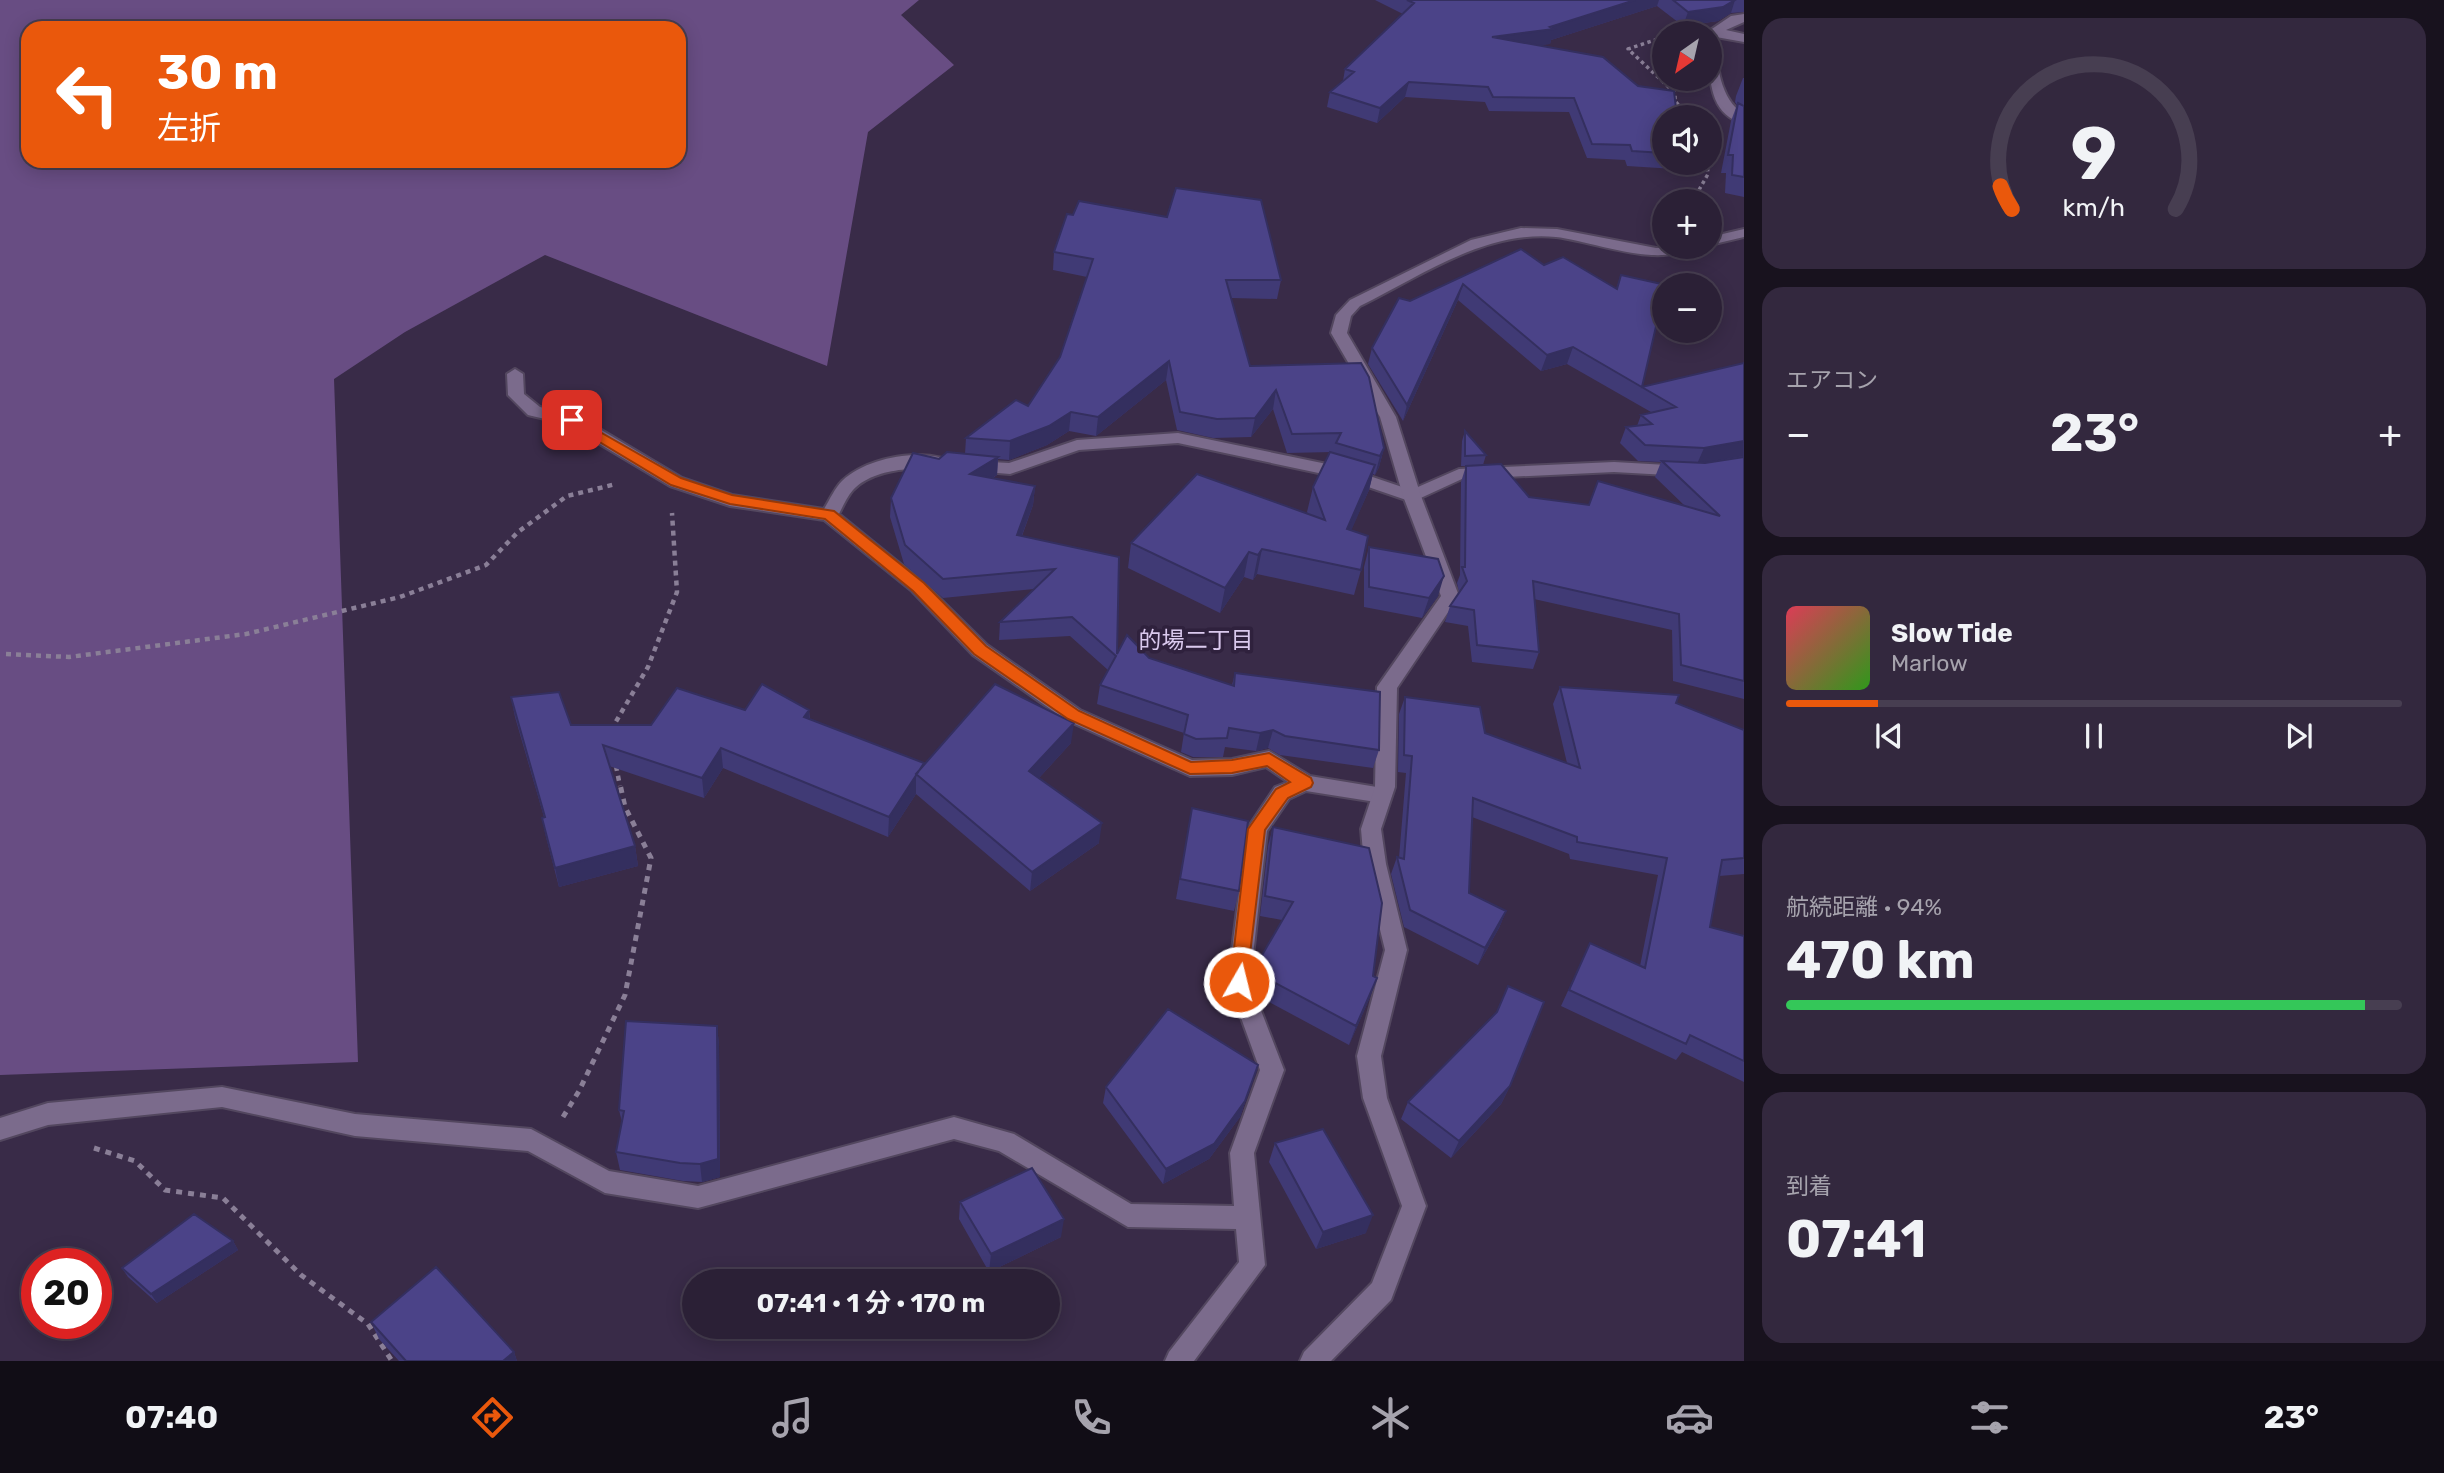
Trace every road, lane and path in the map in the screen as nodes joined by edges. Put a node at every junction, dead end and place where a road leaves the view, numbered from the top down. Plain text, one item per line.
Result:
1 (1744, 18) edge
2 (1722, 28) edge
3 (1722, 33) edge
4 (1744, 38) edge
5 (1652, 41) edge
6 (1652, 71) edge
7 (1718, 91) edge
8 (1744, 120) edge
9 (1744, 233) edge
10 (1722, 238) edge
11 (1652, 251) edge
12 (515, 374) dead end
13 (1709, 470) edge
14 (676, 482) junction
15 (1412, 496) junction
16 (829, 514) junction
17 (6, 654) dead end
18 (610, 732) edge
19 (615, 757) edge
20 (1305, 783) junction
21 (1382, 795) junction
22 (48, 1114) junction
23 (0, 1129) edge
24 (545, 1148) junction
25 (1249, 1218) junction
26 (392, 1361) edge
27 (1178, 1361) edge
28 (1313, 1361) edge

1 - 2 street
3 - 4 street
5 - 6 path
7 - 8 street
9 - 10 street
11 - 15 street
12 - 14 street
13 - 15 street
14 - 16 street
14 - 17 path
14 - 18 path
15 - 16 street
15 - 21 street
16 - 20 street
19 - 24 path
20 - 21 street
20 - 25 street
21 - 28 street
22 - 23 street
22 - 24 street
22 - 26 path
24 - 25 street
25 - 27 street

